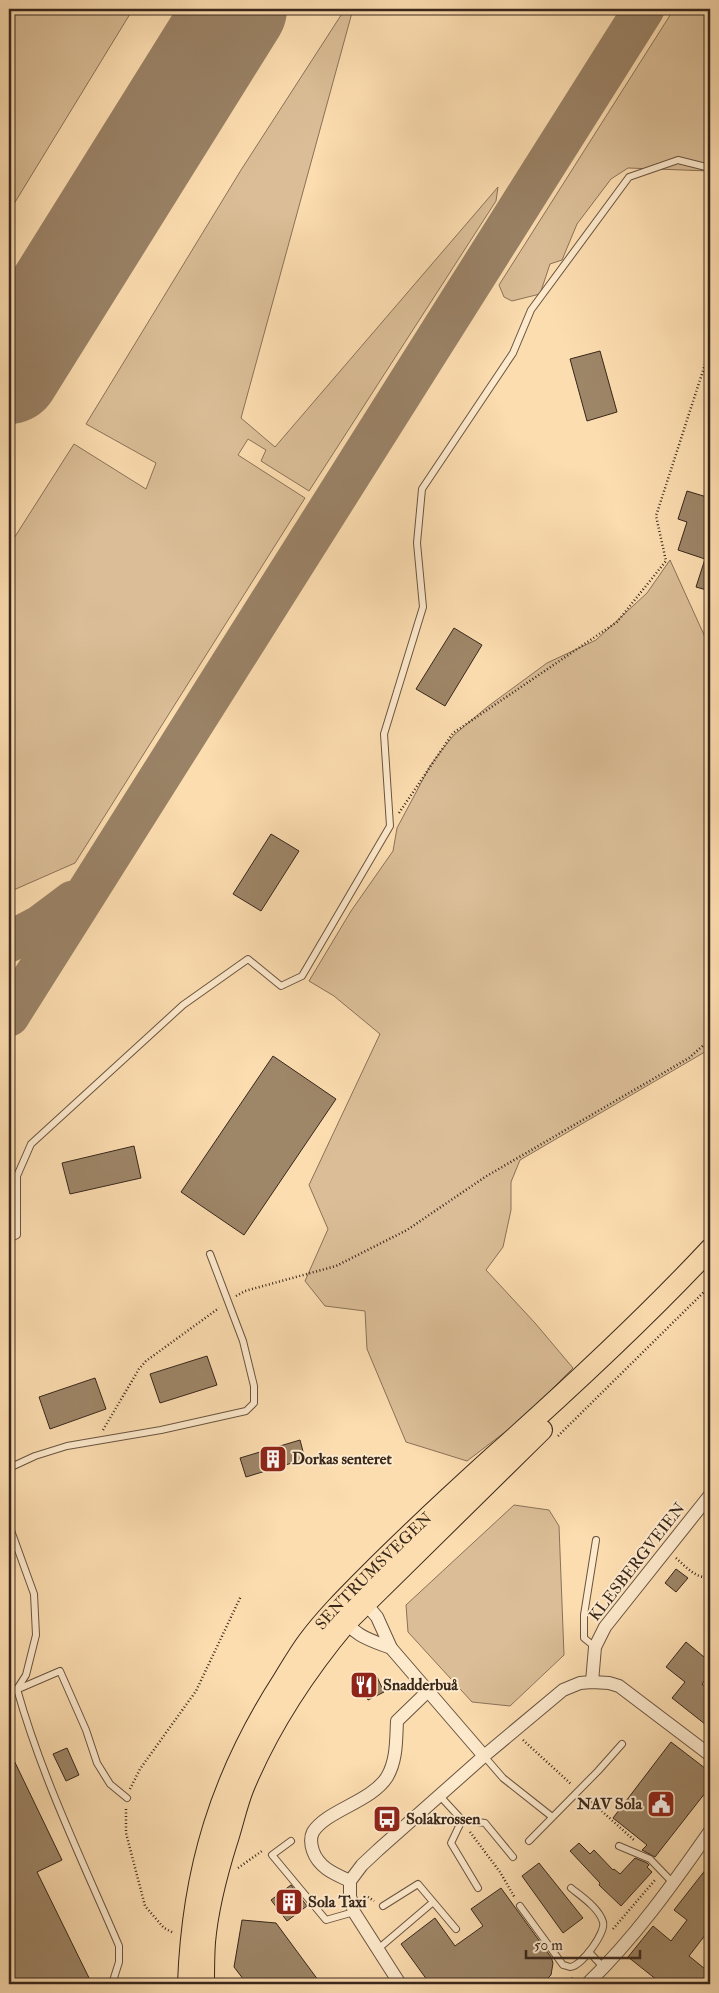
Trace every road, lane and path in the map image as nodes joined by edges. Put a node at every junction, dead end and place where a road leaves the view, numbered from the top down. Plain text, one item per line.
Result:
1 (710, 168) edge
2 (710, 349) edge
3 (390, 826) junction
4 (710, 1036) edge
5 (9, 1239) edge
6 (710, 1249) edge
7 (210, 1254) dead end
8 (710, 1262) edge
9 (227, 1301) junction
10 (97, 1440) junction
11 (9, 1468) edge
12 (710, 1495) edge
13 (9, 1526) edge
14 (596, 1540) dead end
15 (675, 1558) dead end
16 (710, 1577) edge
17 (242, 1596) dead end
18 (343, 1601) junction
19 (366, 1604) junction
20 (347, 1622) junction
21 (391, 1648) junction
22 (594, 1648) junction
23 (592, 1682) junction
24 (17, 1689) junction
25 (428, 1691) junction
26 (9, 1693) edge
27 (622, 1744) dead end
28 (710, 1755) edge
29 (484, 1756) junction
30 (439, 1795) junction
31 (126, 1798) junction
32 (551, 1816) junction
33 (462, 1820) junction
34 (710, 1831) edge
35 (291, 1841) dead end
36 (529, 1841) dead end
37 (619, 1846) dead end
38 (266, 1849) dead end
39 (513, 1857) dead end
40 (236, 1863) dead end
41 (662, 1872) junction
42 (350, 1881) junction
43 (673, 1883) junction
44 (478, 1888) dead end
45 (571, 1888) dead end
46 (432, 1903) junction
47 (383, 1906) dead end
48 (520, 1906) joint
49 (354, 1912) junction
50 (456, 1929) dead end
51 (610, 1933) dead end
52 (190, 1940) junction
53 (378, 1949) junction
54 (589, 1952) junction
55 (604, 1968) junction
56 (574, 1978) dead end
57 (112, 1984) edge
58 (188, 1984) edge
59 (204, 1984) edge
60 (400, 1984) edge
61 (563, 1984) edge
62 (587, 1984) edge

1 - 3 lane
2 - 3 path
3 - 5 lane
4 - 9 path
6 - 18 main road, SENTRUMSVEGEN
7 - 9 lane
8 - 19 main road, SENTRUMSVEGEN
9 - 10 path
9 - 10 lane
10 - 11 lane
12 - 22 street, KLESBERGVEIEN
13 - 24 lane
14 - 22 lane
15 - 16 path
17 - 31 path
18 - 19 street
18 - 20 street
18 - 52 main road, SENTRUMSVEGEN
19 - 20 main road, SENTRUMSVEGEN
19 - 21 street
20 - 21 street
20 - 59 main road, SENTRUMSVEGEN
21 - 25 street
22 - 23 street, KLESBERGVEIEN
23 - 28 street
23 - 29 street
24 - 26 lane
24 - 31 lane
24 - 57 lane
25 - 29 street
25 - 42 street
27 - 32 lane
29 - 30 street
29 - 32 lane
30 - 33 lane
30 - 42 street
31 - 52 path
32 - 36 lane
33 - 39 lane
33 - 44 lane
33 - 48 path
34 - 43 street
35 - 49 lane
37 - 41 lane
38 - 40 path
41 - 43 lane
41 - 51 path
42 - 49 street
43 - 55 street
45 - 54 lane
46 - 47 lane
46 - 50 lane
46 - 53 lane
48 - 54 lane
49 - 53 street
52 - 58 main road, SENTRUMSVEGEN
53 - 60 street
54 - 55 lane
55 - 62 street
56 - 61 path

